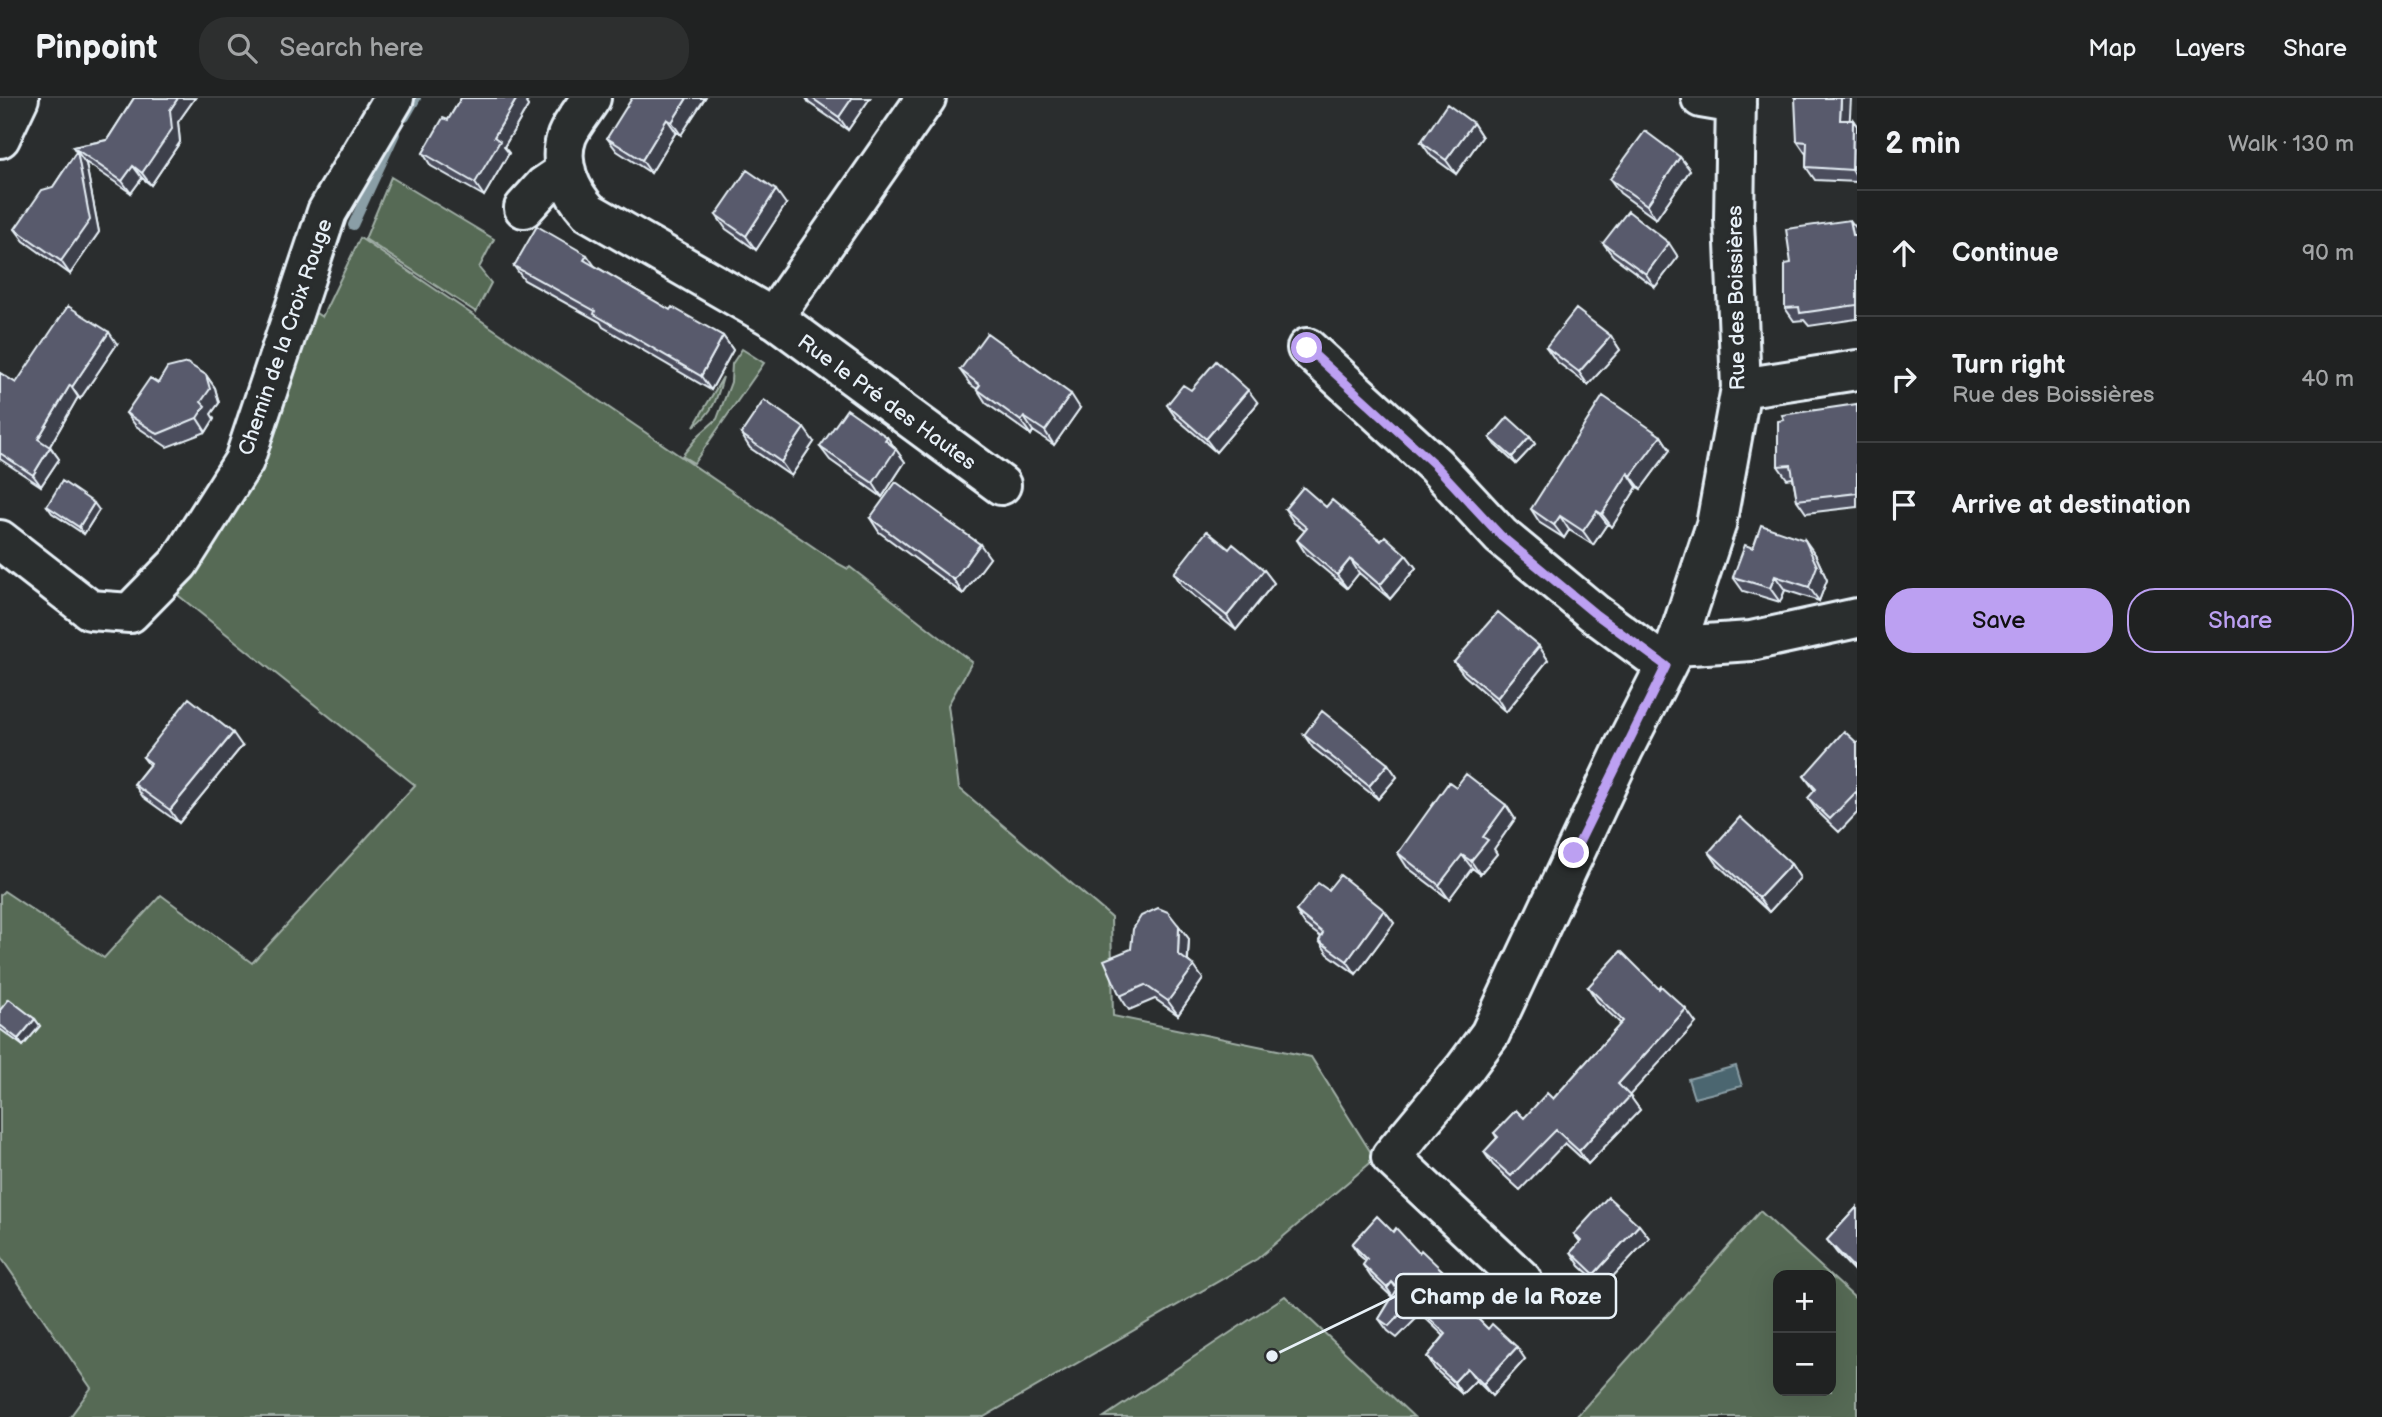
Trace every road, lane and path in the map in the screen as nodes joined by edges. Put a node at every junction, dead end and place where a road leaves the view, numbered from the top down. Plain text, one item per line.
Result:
1 (19, 98) edge
2 (394, 98) edge
3 (591, 98) edge
4 (926, 98) edge
5 (1724, 100) edge
6 (0, 138) edge
7 (566, 171) junction
8 (524, 208) dead end
9 (773, 318) junction
10 (1307, 348) dead end
11 (1857, 370) edge
12 (1741, 388) junction
13 (1001, 485) dead end
14 (0, 541) edge
15 (1857, 618) edge
16 (1671, 656) junction
17 (1522, 1280) dead end

1 - 6 street
2 - 14 street, Chemin de la Croix Rouge
3 - 7 street, Rue le Pré des Hautes
4 - 9 street
5 - 12 street, Rue des Boissières
7 - 8 street
7 - 9 street, Rue le Pré des Hautes
9 - 13 street, Rue le Pré des Hautes
10 - 16 street
11 - 12 street
12 - 16 street, Rue des Boissières
15 - 16 street
16 - 17 street, Rue des Boissières

